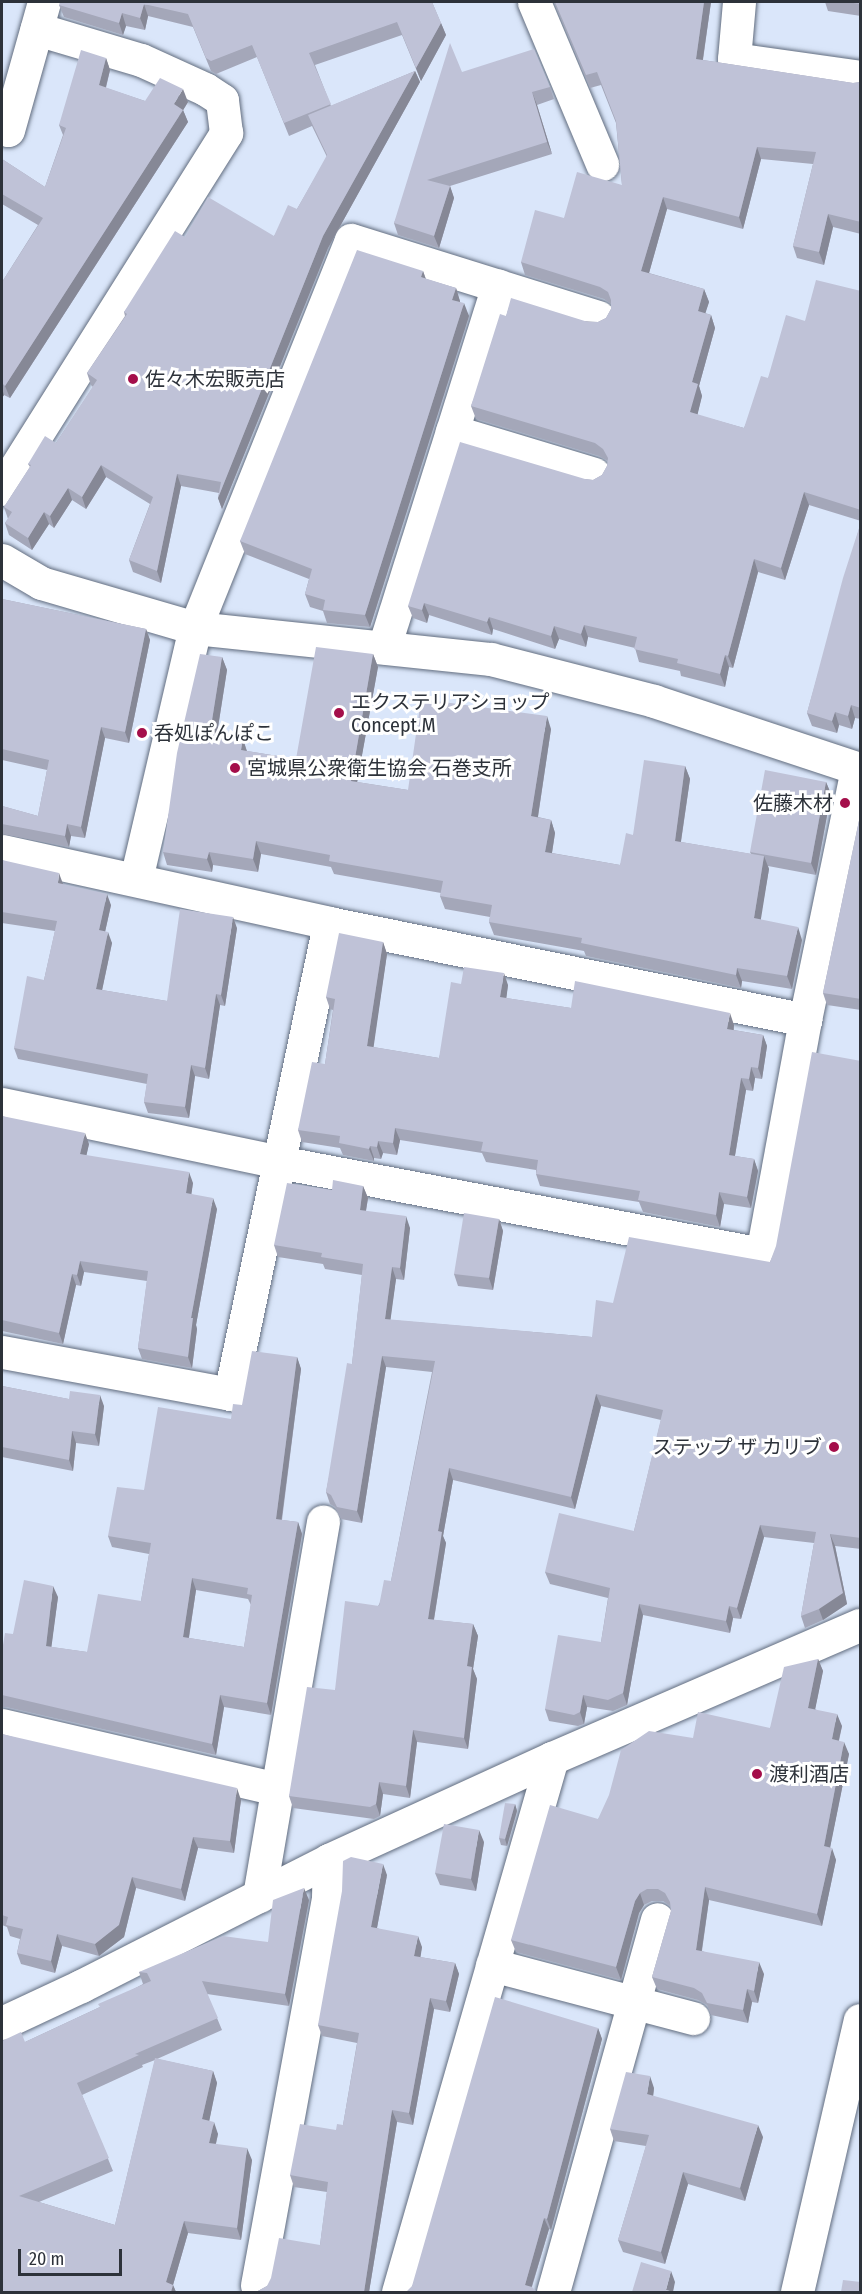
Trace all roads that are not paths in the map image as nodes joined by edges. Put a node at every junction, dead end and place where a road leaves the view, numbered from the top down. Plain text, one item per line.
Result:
1 (534, 2) edge
2 (739, 2) edge
3 (41, 15) edge
4 (861, 77) edge
5 (2, 128) edge
6 (602, 164) dead end
7 (498, 286) junction
8 (598, 317) dead end
9 (452, 431) junction
10 (594, 474) dead end
11 (2, 489) edge
12 (2, 560) edge
13 (195, 628) junction
14 (384, 646) junction
15 (859, 768) edge
16 (2, 851) edge
17 (136, 879) junction
18 (329, 923) junction
19 (805, 1020) junction
20 (2, 1104) edge
21 (279, 1162) junction
22 (2, 1352) edge
23 (323, 1521) dead end
24 (861, 1625) edge
25 (2, 1725) edge
26 (552, 1758) junction
27 (278, 1789) junction
28 (329, 1860) junction
29 (260, 1896) junction
30 (657, 1919) dead end
31 (492, 1965) junction
32 (634, 2002) junction
33 (693, 2018) dead end
34 (861, 2020) edge
35 (2, 2023) edge
36 (257, 2285) dead end
37 (398, 2292) edge
38 (553, 2292) edge
39 (797, 2292) edge

1 - 6 street
2 - 4 street
3 - 5 street
3 - 11 street
7 - 8 street
7 - 9 street
7 - 13 street
9 - 10 street
9 - 14 street
12 - 13 street
13 - 14 street
13 - 17 street
14 - 15 street
15 - 19 street
16 - 17 street
17 - 18 street
18 - 19 street
18 - 21 street
19 - 21 street
20 - 21 street
21 - 22 street
23 - 27 street
24 - 26 street
25 - 27 street
26 - 28 street
26 - 31 street
27 - 29 street
28 - 29 street
28 - 36 street
29 - 35 street
30 - 32 street
31 - 32 street
31 - 37 street
32 - 33 street
32 - 38 street
34 - 39 street

